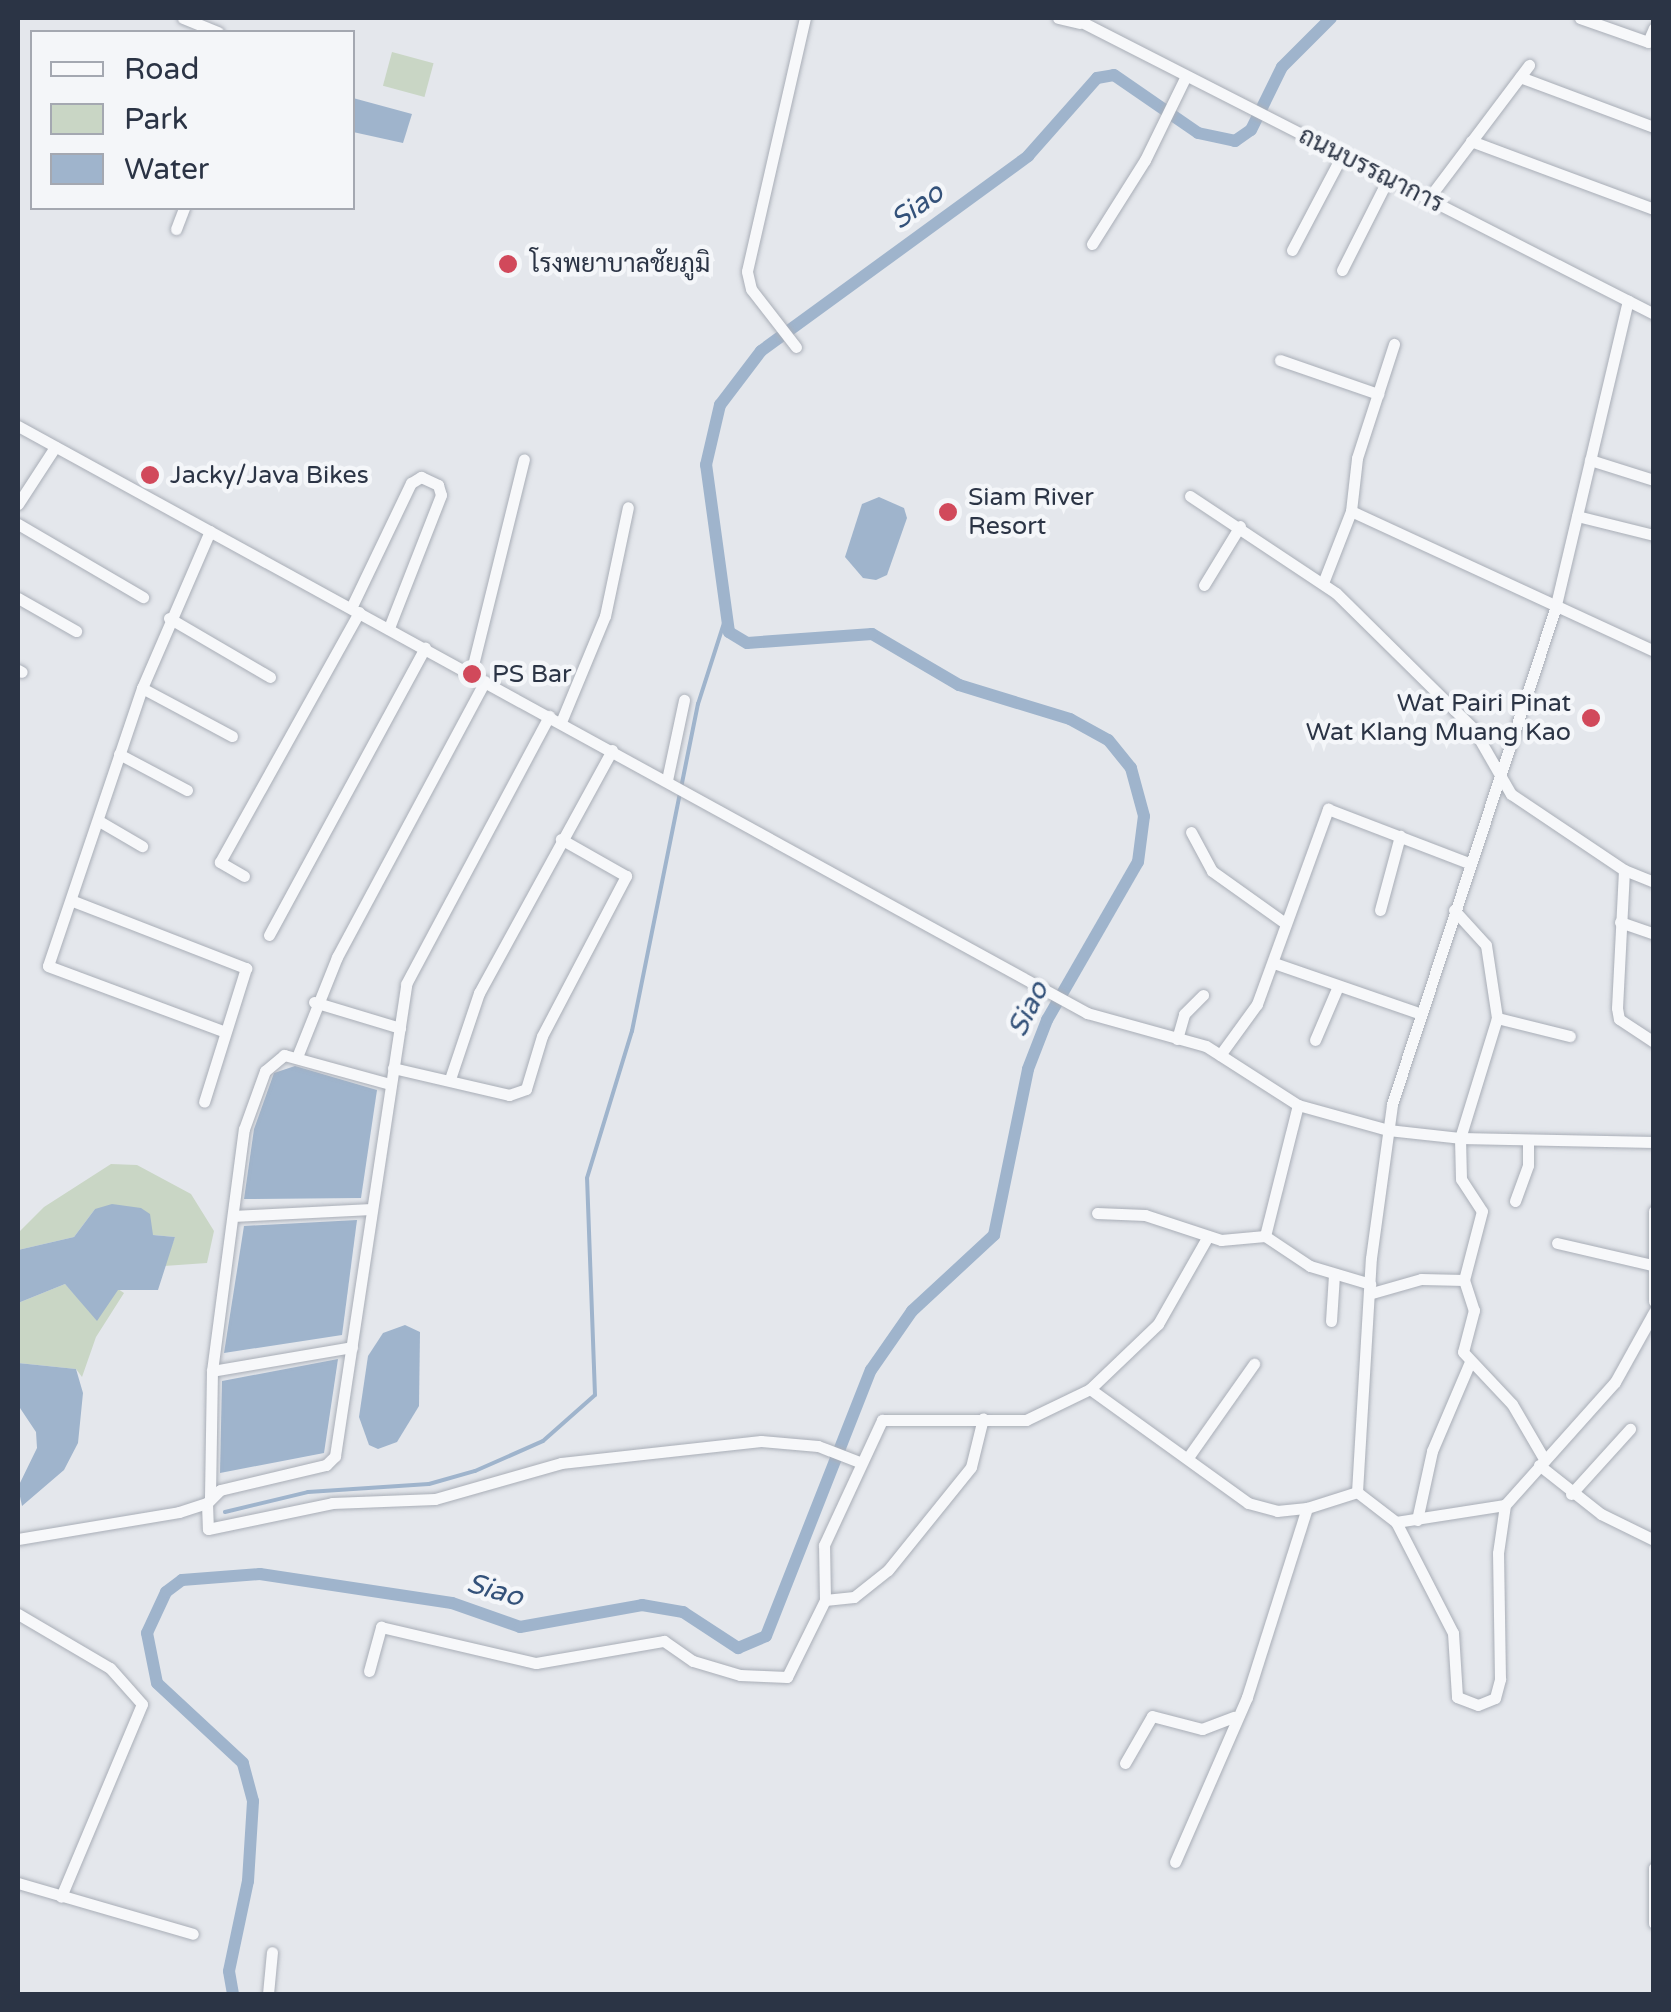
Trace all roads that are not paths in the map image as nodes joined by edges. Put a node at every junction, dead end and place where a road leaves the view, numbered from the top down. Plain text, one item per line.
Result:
1 (183, 18) edge
2 (805, 18) edge
3 (1058, 18) edge
4 (1074, 18) edge
5 (1580, 18) edge
6 (1088, 26) junction
7 (1654, 28) edge
8 (213, 30) edge
9 (1529, 65) dead end
10 (1186, 76) junction
11 (1520, 78) junction
12 (1654, 128) edge
13 (1471, 142) junction
14 (1342, 155) junction
15 (1388, 178) junction
16 (1428, 199) junction
17 (1654, 208) edge
18 (183, 210) edge
19 (176, 229) dead end
20 (1092, 244) dead end
21 (1292, 250) dead end
22 (1342, 270) dead end
23 (1628, 301) junction
24 (1654, 314) edge
25 (1394, 344) dead end
26 (796, 348) dead end
27 (1280, 360) dead end
28 (1378, 394) junction
29 (18, 426) edge
30 (55, 447) junction
31 (524, 460) dead end
32 (1590, 460) junction
33 (1654, 480) edge
34 (22, 486) edge
35 (1190, 496) dead end
36 (18, 504) edge
37 (628, 507) dead end
38 (1352, 511) junction
39 (1576, 516) junction
40 (18, 524) edge
41 (1240, 526) junction
42 (210, 531) junction
43 (1654, 535) edge
44 (1323, 584) junction
45 (1204, 585) dead end
46 (143, 596) dead end
47 (18, 598) edge
48 (1555, 609) junction
49 (355, 610) junction
50 (169, 618) junction
51 (389, 628) junction
52 (76, 631) dead end
53 (425, 648) junction
54 (1654, 651) edge
55 (472, 673) junction
56 (270, 677) dead end
57 (486, 681) junction
58 (142, 688) junction
59 (684, 700) dead end
60 (555, 719) junction
61 (232, 736) dead end
62 (612, 750) junction
63 (119, 754) junction
64 (1499, 778) junction
65 (671, 782) junction
66 (187, 790) dead end
67 (98, 821) junction
68 (1191, 832) dead end
69 (1400, 836) junction
70 (562, 839) junction
71 (142, 846) dead end
72 (1469, 863) junction
73 (1624, 870) junction
74 (244, 876) dead end
75 (1654, 882) edge
76 (73, 901) junction
77 (1380, 910) dead end
78 (1454, 910) junction
79 (1620, 922) junction
80 (1284, 923) junction
81 (1654, 934) edge
82 (269, 935) dead end
83 (1274, 963) junction
84 (1338, 986) junction
85 (1203, 995) dead end
86 (314, 1002) junction
87 (1421, 1014) junction
88 (1497, 1018) junction
89 (400, 1028) junction
90 (225, 1032) junction
91 (1570, 1036) dead end
92 (1177, 1039) junction
93 (1315, 1040) dead end
94 (1654, 1042) edge
95 (1220, 1055) junction
96 (297, 1057) junction
97 (393, 1068) junction
98 (450, 1079) junction
99 (390, 1084) junction
100 (204, 1102) dead end
101 (1298, 1105) junction
102 (1388, 1130) junction
103 (1460, 1138) junction
104 (1528, 1140) junction
105 (1654, 1142) edge
106 (1515, 1202) dead end
107 (372, 1210) junction
108 (1654, 1211) edge
109 (1096, 1213) dead end
110 (233, 1216) junction
111 (1208, 1236) junction
112 (1265, 1236) junction
113 (1557, 1243) dead end
114 (1652, 1265) edge
115 (1334, 1274) junction
116 (1464, 1280) junction
117 (1371, 1289) junction
118 (1654, 1301) edge
119 (1654, 1312) edge
120 (1331, 1321) dead end
121 (1649, 1333) edge
122 (352, 1347) junction
123 (1470, 1362) junction
124 (1254, 1364) dead end
125 (212, 1371) junction
126 (1090, 1389) junction
127 (982, 1418) junction
128 (1630, 1429) dead end
129 (1189, 1456) junction
130 (857, 1461) junction
131 (1541, 1461) junction
132 (1357, 1492) junction
133 (1571, 1494) junction
134 (1505, 1505) junction
135 (207, 1508) junction
136 (1307, 1508) junction
137 (1417, 1520) junction
138 (1396, 1522) junction
139 (18, 1538) edge
140 (1654, 1540) edge
141 (825, 1600) junction
142 (18, 1614) edge
143 (370, 1670) dead end
144 (1234, 1716) junction
145 (1125, 1763) dead end
146 (1175, 1862) dead end
147 (1654, 1868) edge
148 (18, 1883) edge
149 (61, 1898) junction
150 (1654, 1924) edge
151 (193, 1934) dead end
152 (272, 1952) dead end
153 (268, 1994) edge

1 - 8 street
2 - 26 street
3 - 6 street, ถนนบรรณาการ
4 - 6 street, ถนนบรรณาการ
5 - 7 street
6 - 10 street, ถนนบรรณาการ
9 - 11 street
10 - 14 street, ถนนบรรณาการ
10 - 20 street
11 - 12 street
11 - 13 street
13 - 16 street
13 - 17 street
14 - 15 street, ถนนบรรณาการ
14 - 21 street
15 - 16 street, ถนนบรรณาการ
15 - 22 street
16 - 23 street, ถนนบรรณาการ
18 - 19 street
23 - 24 street, ถนนบรรณาการ
23 - 32 street
25 - 28 street
27 - 28 street
28 - 38 street
29 - 30 street
30 - 34 street
30 - 42 street
31 - 55 street
32 - 33 street
32 - 39 street
34 - 36 street
35 - 41 street
37 - 60 street
38 - 44 street
38 - 48 street
39 - 43 street
39 - 48 street
40 - 46 street
41 - 44 street
41 - 45 street
42 - 49 street
42 - 50 street
44 - 64 street
47 - 52 street
48 - 54 street
48 - 64 street
49 - 51 street
49 - 51 street
49 - 74 street
50 - 56 street
50 - 58 street
51 - 53 street
53 - 55 street
53 - 82 street
55 - 57 street
57 - 60 street
57 - 86 street
58 - 61 street
58 - 63 street
59 - 65 street
60 - 62 street
60 - 89 street
62 - 65 street
62 - 70 street
63 - 66 street
63 - 67 street
64 - 72 street
64 - 73 street
65 - 92 street
67 - 71 street
67 - 76 street
68 - 80 street
69 - 72 street
69 - 77 street
69 - 80 street
70 - 98 street
70 - 98 street
72 - 78 street
73 - 75 street
73 - 79 street
76 - 90 street
76 - 90 street
78 - 87 street
78 - 88 street
79 - 81 street
79 - 94 street
80 - 83 street
83 - 84 street
83 - 95 street
84 - 87 street
84 - 93 street
85 - 92 street
86 - 89 street
86 - 96 street
87 - 102 street
88 - 91 street
88 - 103 street
89 - 97 street
90 - 100 street
92 - 95 street
95 - 101 street
96 - 99 street
96 - 110 street
97 - 98 street
97 - 99 street
99 - 107 street
101 - 102 street
101 - 112 street
102 - 103 street
102 - 117 street
103 - 104 street
103 - 116 street
104 - 105 street
104 - 106 street
107 - 110 street
107 - 122 street
108 - 114 street
109 - 111 street
110 - 125 street
111 - 112 street
111 - 126 street
112 - 115 street
113 - 114 street
114 - 118 street
115 - 117 street
115 - 120 street
116 - 117 street
116 - 123 street
117 - 132 street
119 - 121 street
121 - 131 street
122 - 125 street
122 - 135 street
123 - 131 street
123 - 137 street
124 - 129 street
125 - 135 street
126 - 127 street
126 - 129 street
127 - 130 street
127 - 141 street
128 - 133 street
129 - 136 street
130 - 135 street
130 - 141 street
131 - 133 street
131 - 134 street
132 - 136 street
132 - 138 street
133 - 140 street
134 - 137 street
134 - 138 street
135 - 139 street
136 - 144 street
137 - 138 street
141 - 143 street
142 - 149 street
144 - 145 street
144 - 146 street
147 - 150 street
148 - 149 street
149 - 151 street
152 - 153 street

